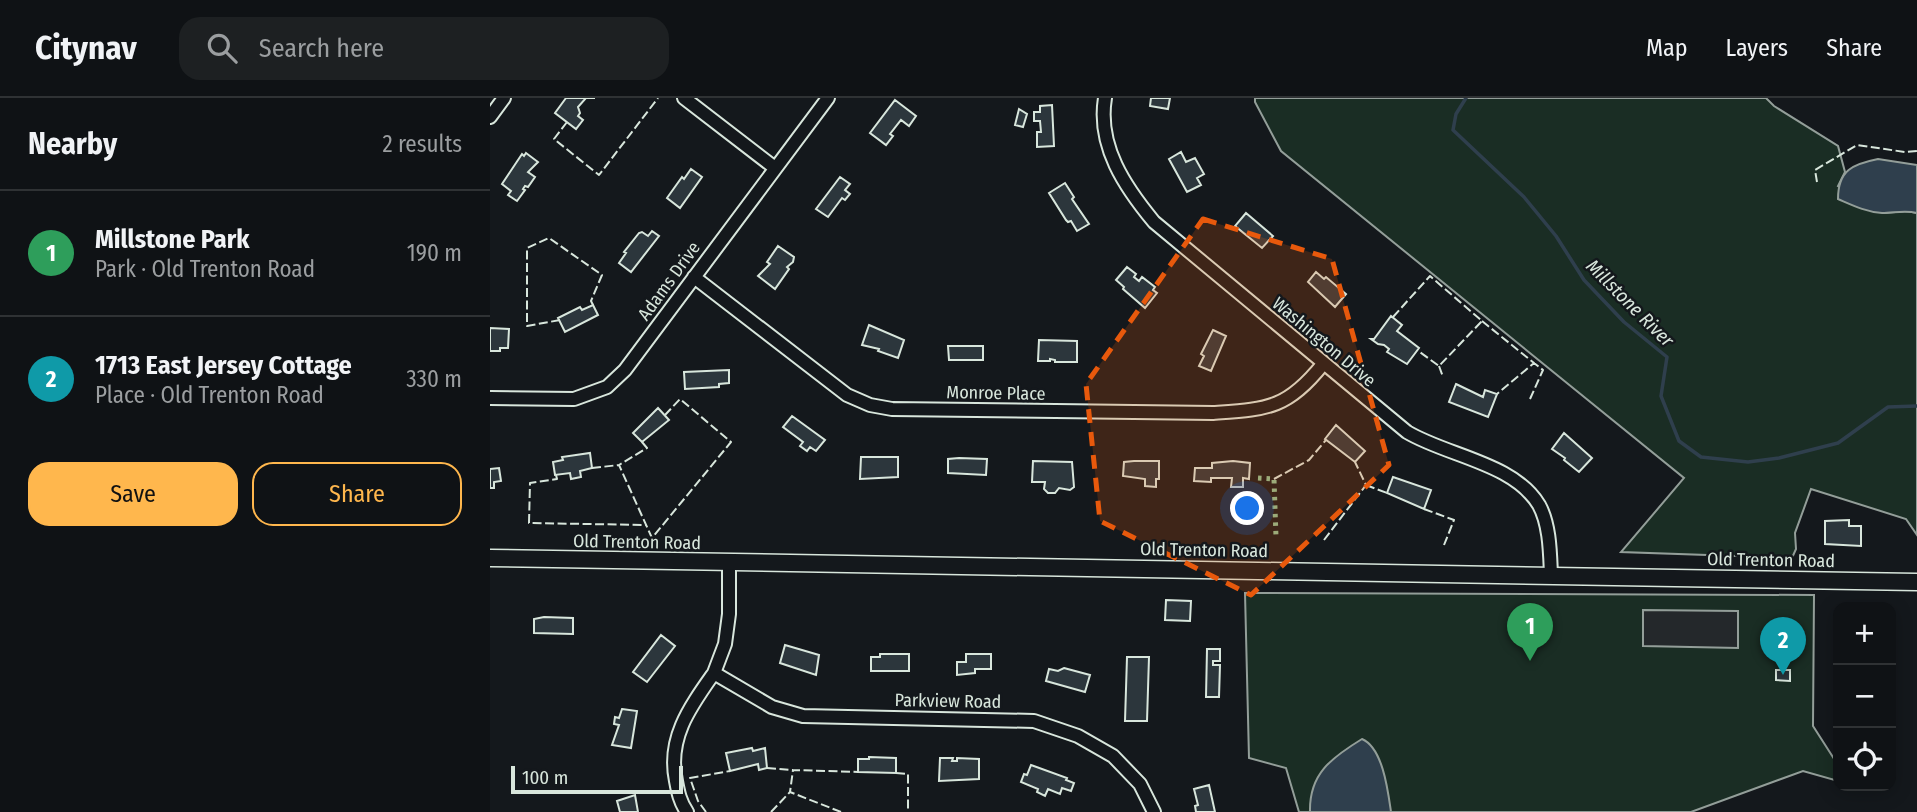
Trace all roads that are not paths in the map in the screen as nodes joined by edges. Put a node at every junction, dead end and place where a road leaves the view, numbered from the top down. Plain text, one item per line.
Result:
1 (504, 98) edge
2 (684, 98) edge
3 (828, 98) edge
4 (1105, 98) edge
5 (490, 117) edge
6 (775, 168) junction
7 (694, 276) junction
8 (1323, 364) junction
9 (490, 398) edge
10 (490, 558) edge
11 (729, 563) junction
12 (1551, 575) junction
13 (1917, 582) edge
14 (714, 673) junction
15 (687, 812) edge
16 (1154, 812) edge

1 - 5 street
2 - 6 street
3 - 6 street, Adams Drive
4 - 8 street, Washington Drive
6 - 7 street, Adams Drive
7 - 8 street, Monroe Place
7 - 9 street, Adams Drive
8 - 12 street, Washington Drive
10 - 11 main road, Old Trenton Road
11 - 12 main road, Old Trenton Road
11 - 14 street
12 - 13 main road, Old Trenton Road
14 - 15 street
14 - 16 street, Parkview Road

